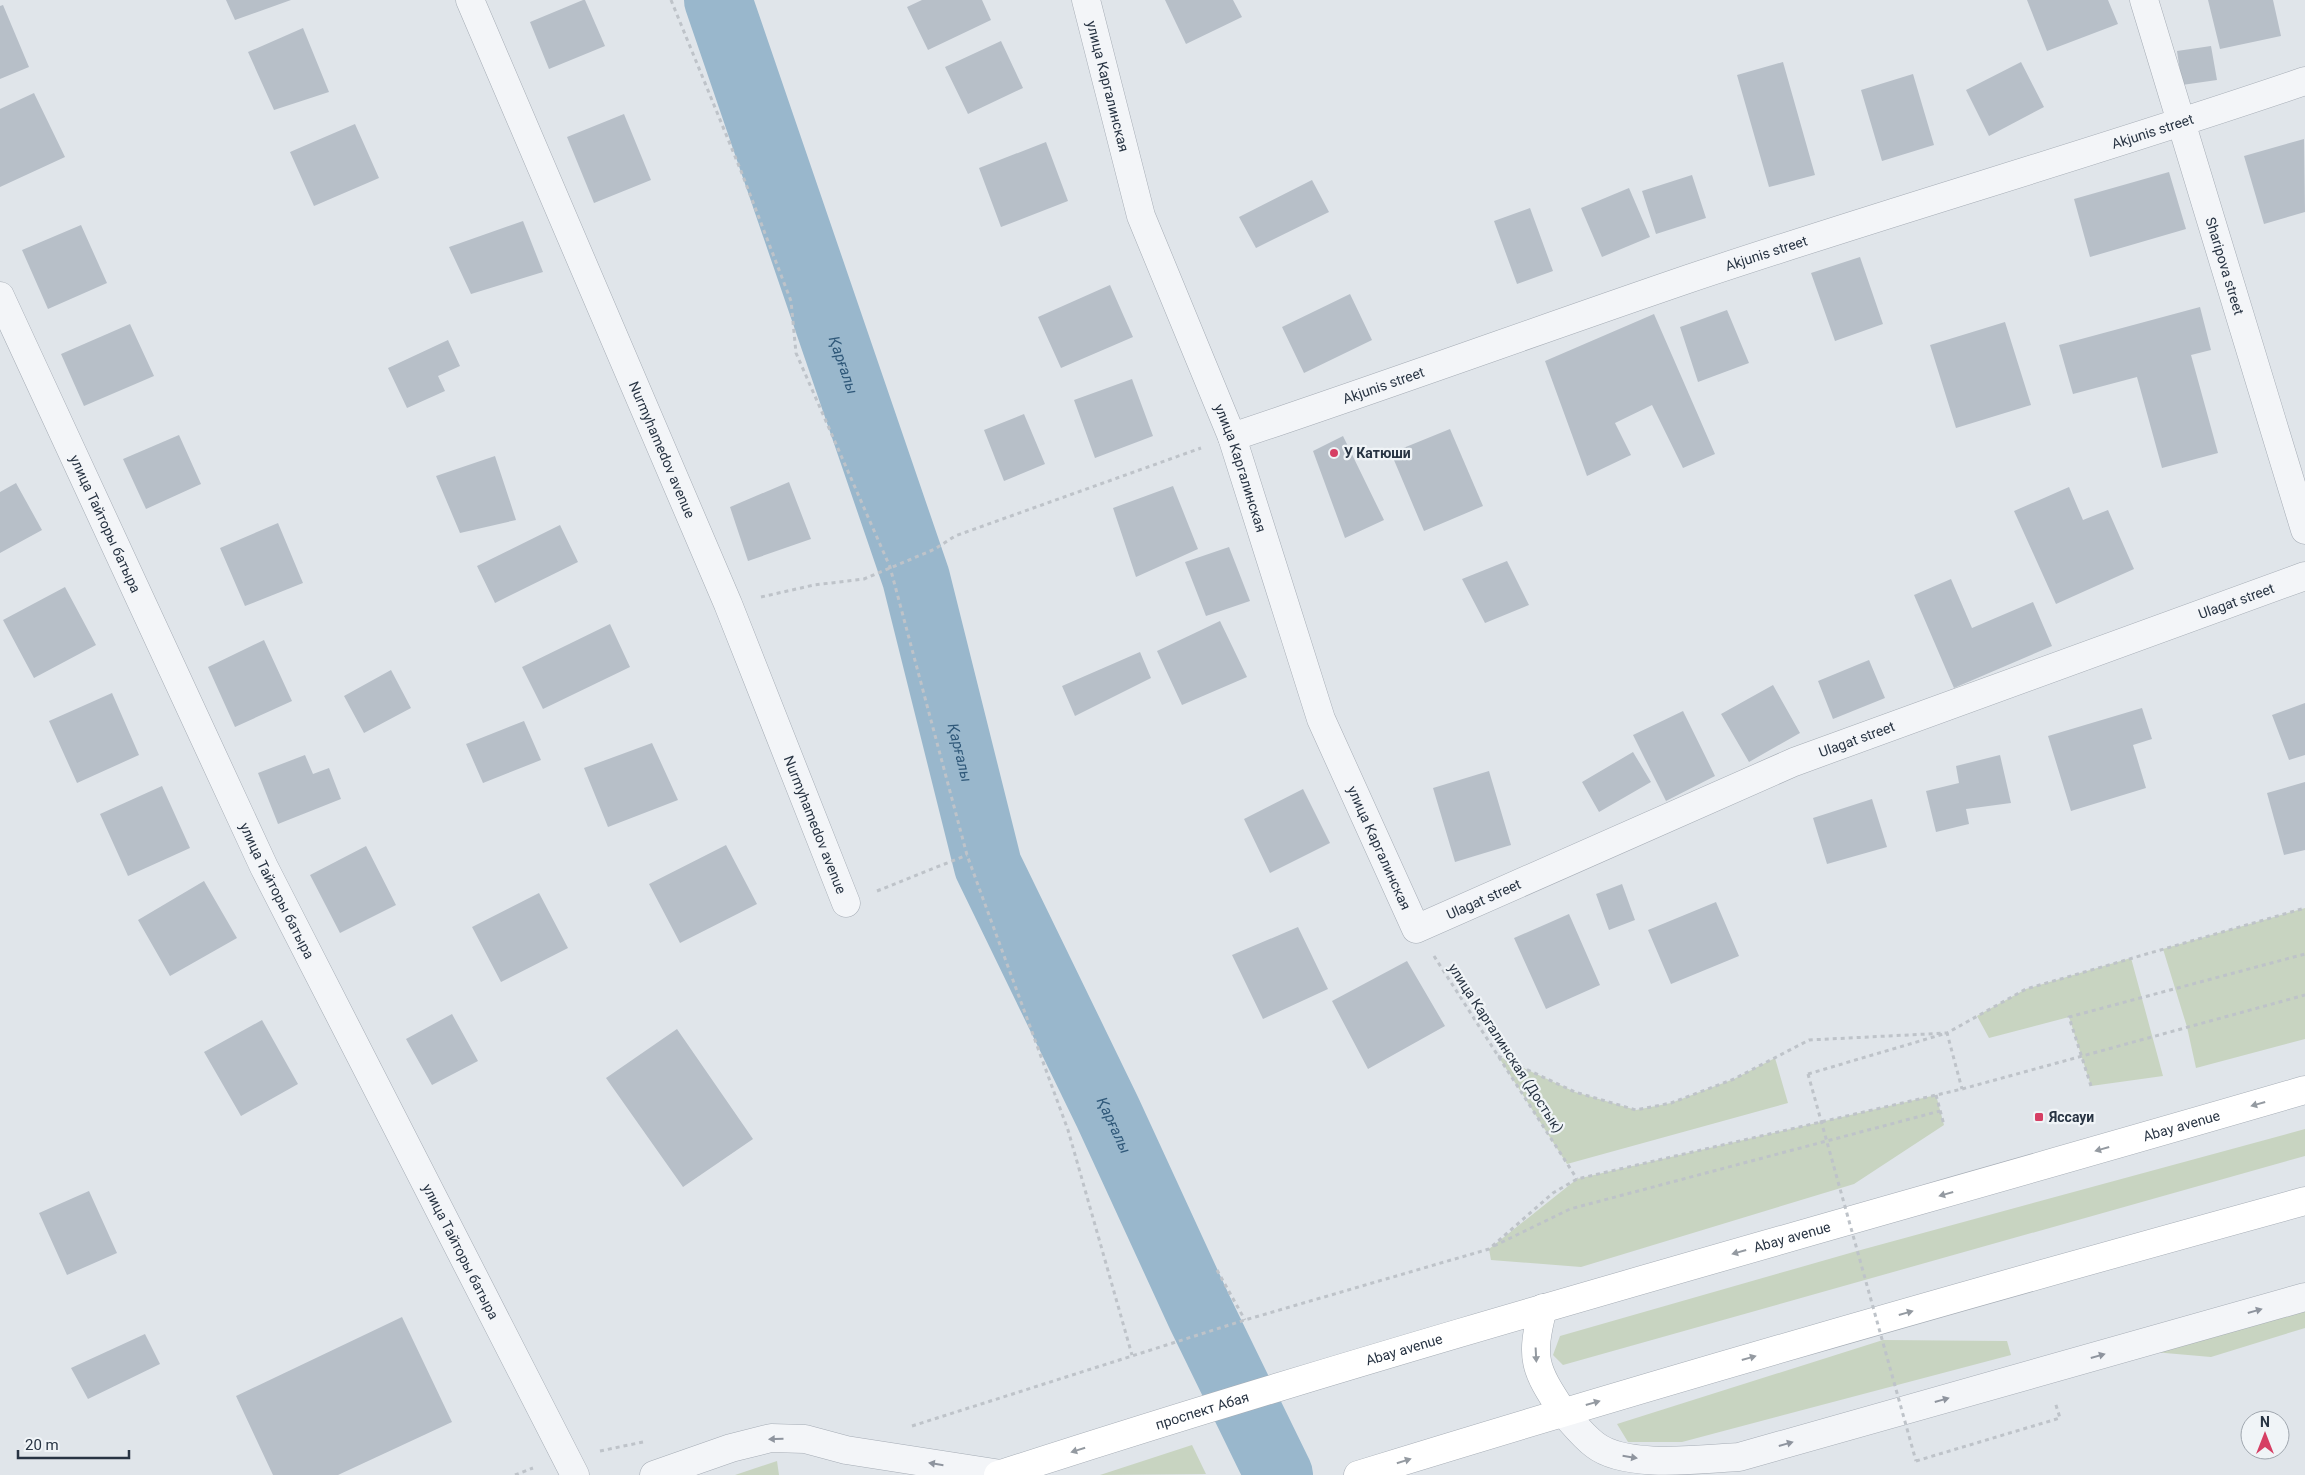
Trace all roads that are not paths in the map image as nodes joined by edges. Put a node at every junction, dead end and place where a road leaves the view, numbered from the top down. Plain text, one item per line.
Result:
1 (470, 0) edge
2 (1086, 0) edge
3 (2144, 0) edge
4 (2305, 81) edge
5 (2183, 122) junction
6 (0, 296) edge
7 (1232, 437) junction
8 (2305, 530) edge
9 (2305, 576) edge
10 (846, 903) road end
11 (1416, 928) joint
12 (2305, 1090) edge
13 (2305, 1201) edge
14 (2305, 1297) edge
15 (1543, 1308) junction
16 (1281, 1387) joint
17 (1563, 1412) junction
18 (1742, 1466) edge
19 (1000, 1474) edge
20 (575, 1475) edge
21 (654, 1475) edge
22 (1358, 1475) edge

1 - 10 street, Nurmyhamedov avenue
2 - 7 street, улица Каргалинская
3 - 5 street, Sharipova street
4 - 5 street, Akjunis street
5 - 7 street, Akjunis street
5 - 8 street, Sharipova street
6 - 20 street, улица Тайторы батыра
7 - 11 street, улица Каргалинская
9 - 11 street, Ulagat street
12 -> 15 main road, Abay avenue
17 -> 13 main road
18 -> 14 street
15 - 16 main road, Abay avenue
15 -> 17 main road
16 -> 19 main road, проспект Абая
17 -> 18 street
22 -> 17 main road
19 -> 21 street

